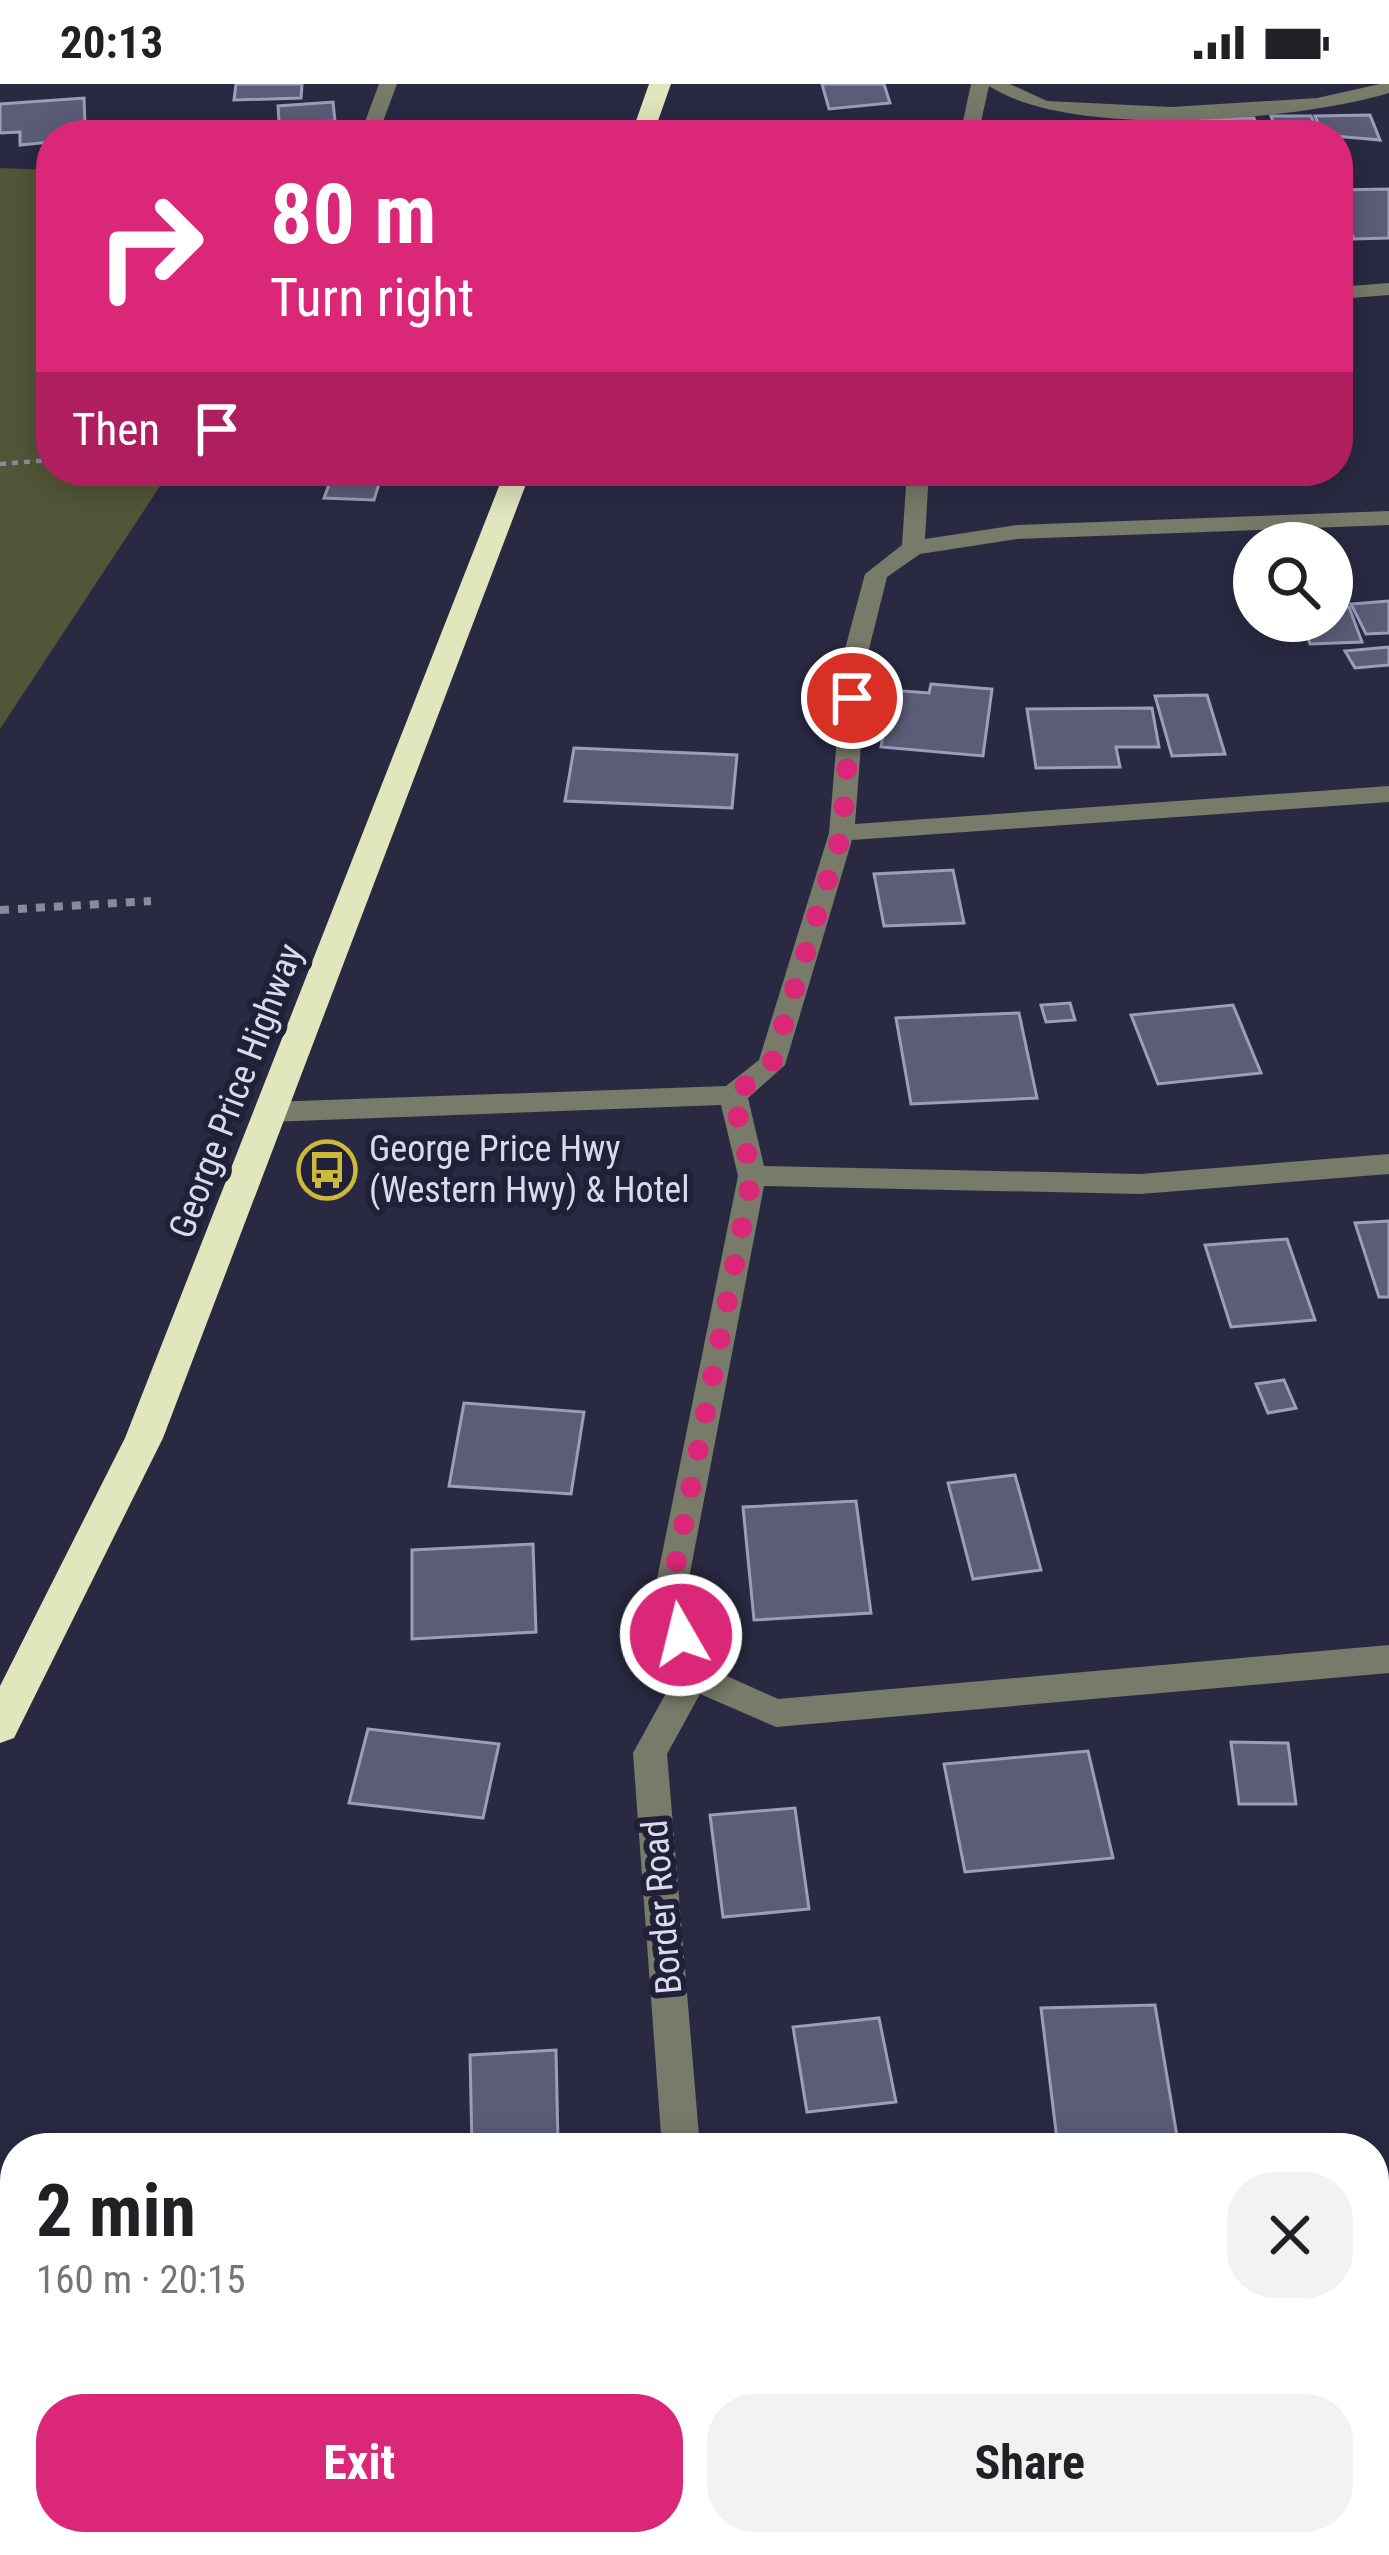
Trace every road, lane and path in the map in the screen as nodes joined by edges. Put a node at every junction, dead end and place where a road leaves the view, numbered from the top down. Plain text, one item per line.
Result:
1 (388, 84) edge
2 (660, 84) edge
3 (980, 84) edge
4 (997, 84) edge
5 (1389, 87) edge
6 (375, 120) edge
7 (647, 120) edge
8 (972, 120) edge
9 (1389, 289) edge
10 (1353, 292) edge
11 (36, 461) edge
12 (0, 464) edge
13 (512, 486) edge
14 (917, 486) edge
15 (1389, 518) edge
16 (913, 548) junction
17 (1389, 794) edge
18 (842, 833) junction
19 (151, 901) dead end
20 (0, 910) edge
21 (733, 1095) junction
22 (269, 1112) junction
23 (1389, 1164) edge
24 (752, 1176) junction
25 (1389, 1659) edge
26 (693, 1676) junction
27 (0, 1726) edge
28 (680, 2133) edge

1 - 6 street
2 - 7 highway
3 - 8 street
4 - 5 street
9 - 10 street
11 - 12 path
13 - 22 highway, George Price Highway
14 - 16 street
15 - 16 street
16 - 18 street
17 - 18 street
18 - 21 street
19 - 20 path
21 - 22 street
21 - 24 street
22 - 27 highway, George Price Highway
23 - 24 street
24 - 26 street
25 - 26 street
26 - 28 street, Border Road

